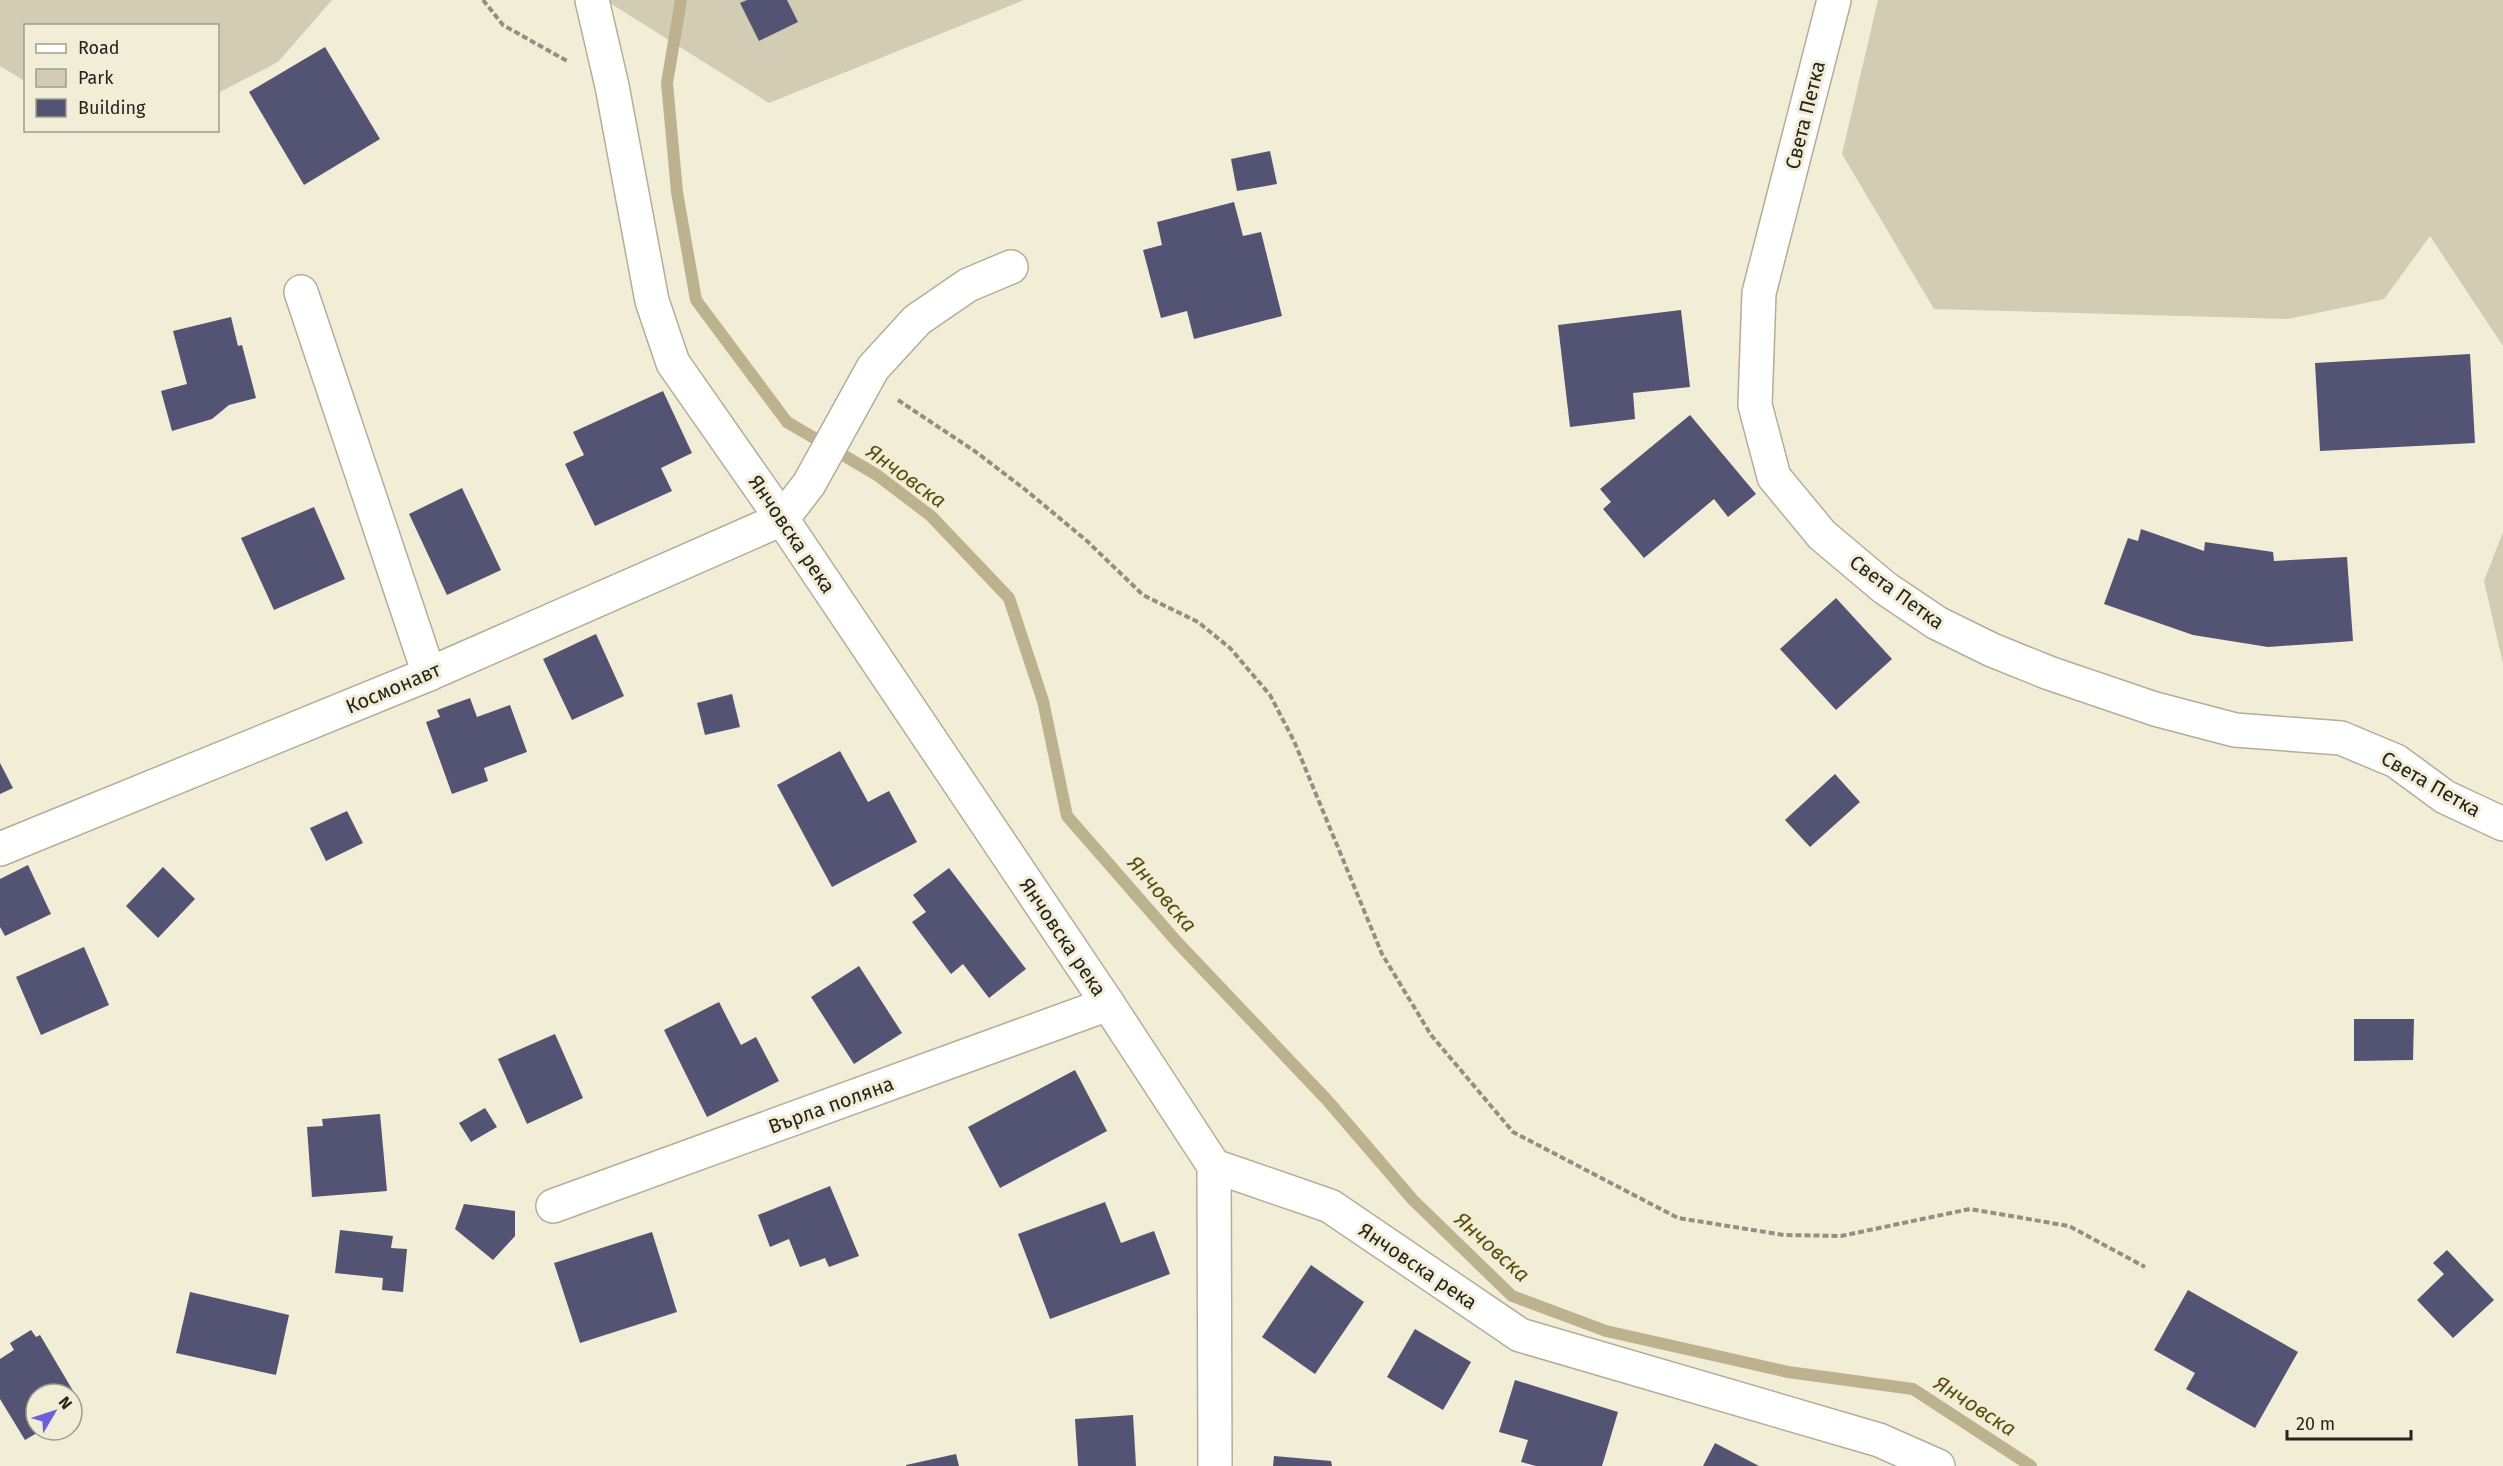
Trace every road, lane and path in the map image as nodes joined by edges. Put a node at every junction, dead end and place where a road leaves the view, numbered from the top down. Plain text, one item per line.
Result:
1 (483, 0) edge
2 (592, 0) edge
3 (1834, 0) edge
4 (612, 86) junction
5 (1011, 267) dead end
6 (301, 292) dead end
7 (866, 382) junction
8 (782, 519) junction
9 (429, 674) junction
10 (2503, 824) edge
11 (0, 849) edge
12 (1108, 1004) junction
13 (1214, 1166) junction
14 (553, 1206) dead end
15 (2145, 1266) dead end
16 (1215, 1466) edge
17 (1938, 1466) edge

1 - 4 path
2 - 4 street, Янчовска река
3 - 10 street, Света Петка
4 - 8 street, Янчовска река
5 - 7 street
6 - 9 street
7 - 8 street
7 - 15 path
8 - 9 street, Космонавт
8 - 12 street, Янчовска река
9 - 11 street, Космонавт
12 - 13 street, Янчовска река
12 - 14 street, Върла поляна
13 - 16 street
13 - 17 street, Янчовска река

